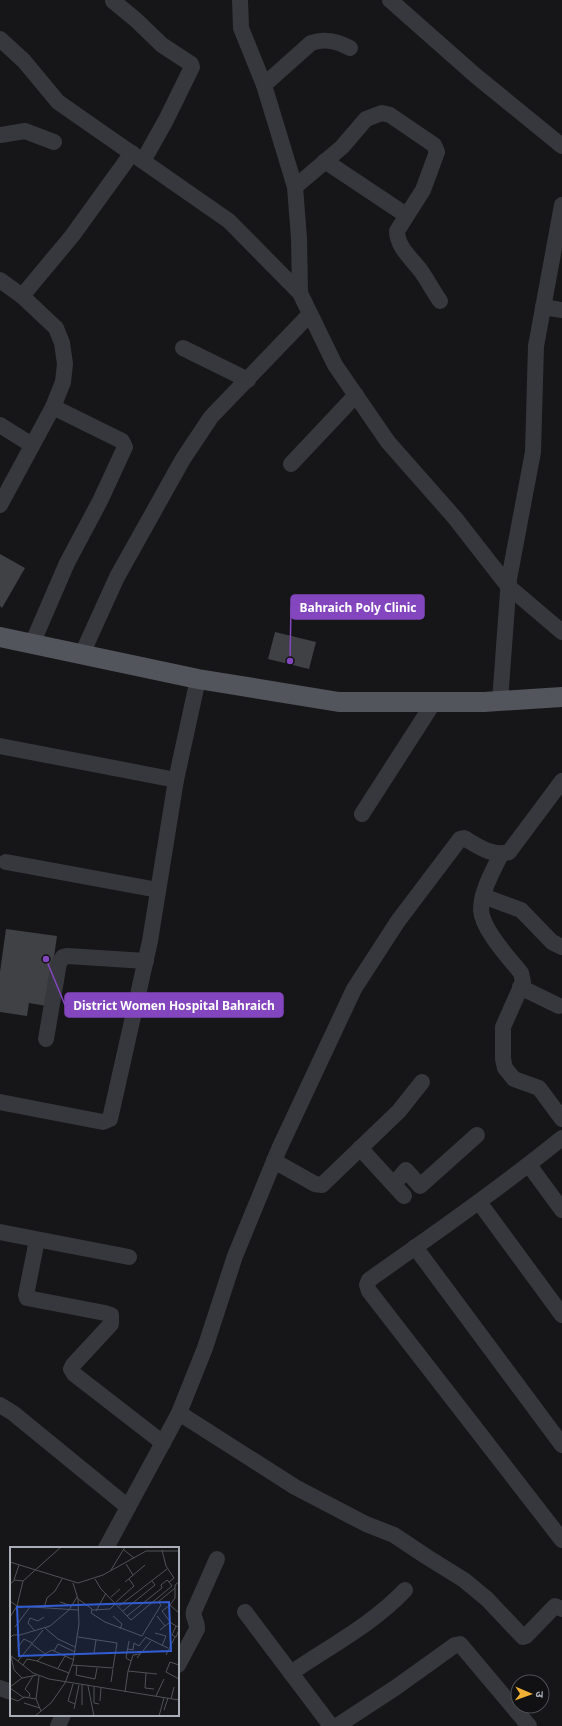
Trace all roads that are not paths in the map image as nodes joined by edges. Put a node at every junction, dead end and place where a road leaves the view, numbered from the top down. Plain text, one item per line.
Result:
1 (240, 0) edge
2 (390, 0) edge
3 (113, 1) dead end
4 (0, 38) edge
5 (350, 48) dead end
6 (264, 85) junction
7 (0, 135) edge
8 (54, 142) dead end
9 (562, 146) edge
10 (138, 157) junction
11 (325, 161) junction
12 (295, 187) junction
13 (562, 205) edge
14 (406, 215) junction
15 (0, 280) edge
16 (300, 293) junction
17 (22, 296) junction
18 (440, 301) dead end
19 (543, 307) junction
20 (562, 310) edge
21 (310, 314) junction
22 (183, 348) dead end
23 (248, 380) junction
24 (356, 395) junction
25 (53, 407) junction
26 (0, 425) edge
27 (32, 445) junction
28 (291, 464) dead end
29 (0, 505) edge
30 (508, 586) junction
31 (560, 627) edge
32 (0, 637) edge
33 (32, 644) junction
34 (82, 654) junction
35 (198, 679) junction
36 (562, 697) edge
37 (500, 701) junction
38 (434, 702) junction
39 (0, 746) edge
40 (176, 780) junction
41 (562, 781) edge
42 (362, 814) dead end
43 (501, 854) junction
44 (6, 862) dead end
45 (158, 890) junction
46 (483, 896) junction
47 (562, 947) edge
48 (146, 961) junction
49 (520, 987) junction
50 (559, 1006) dead end
51 (46, 1039) dead end
52 (422, 1082) dead end
53 (0, 1102) edge
54 (562, 1119) edge
55 (477, 1135) dead end
56 (562, 1138) edge
57 (360, 1148) junction
58 (274, 1161) junction
59 (529, 1164) junction
60 (479, 1202) junction
61 (562, 1210) edge
62 (0, 1232) edge
63 (37, 1240) junction
64 (415, 1247) junction
65 (129, 1256) dead end
66 (562, 1315) edge
67 (0, 1405) edge
68 (179, 1413) junction
69 (163, 1443) junction
70 (562, 1445) edge
71 (128, 1507) junction
72 (562, 1540) edge
73 (107, 1547) edge
74 (217, 1559) dead end
75 (405, 1590) dead end
76 (560, 1605) edge
77 (245, 1612) dead end
78 (179, 1663) edge
79 (291, 1673) junction
80 (0, 1688) edge
81 (10, 1692) edge
82 (63, 1716) edge
83 (58, 1726) edge
84 (331, 1726) edge
85 (337, 1726) edge
86 (529, 1726) edge

1 - 6 street
2 - 9 street
3 - 10 street
4 - 10 street
5 - 6 street
6 - 12 street
7 - 8 street
10 - 16 street
10 - 17 street
11 - 12 street
11 - 14 street
11 - 14 street
12 - 16 street
13 - 19 street
14 - 18 street
15 - 17 street
16 - 21 street
17 - 25 street
19 - 20 street
19 - 30 street
21 - 23 street
21 - 24 street
22 - 23 street
23 - 34 street
24 - 28 street
24 - 30 street
25 - 27 street
25 - 33 street
26 - 27 street
27 - 29 street
30 - 31 street
30 - 37 street
32 - 33 main road
33 - 34 main road
34 - 35 main road
35 - 38 main road
35 - 40 street
36 - 37 main road
37 - 38 main road
38 - 42 street
39 - 40 street
40 - 45 street
41 - 43 street
43 - 46 street
43 - 58 street
44 - 45 street
45 - 48 street
46 - 47 street
46 - 49 street
48 - 51 street
48 - 53 street
49 - 50 street
49 - 54 street
52 - 57 street
55 - 57 street
56 - 59 street
57 - 58 street
58 - 68 street
59 - 60 street
59 - 61 street
60 - 64 street
60 - 66 street
62 - 63 street
63 - 65 street
63 - 69 street
64 - 70 street
64 - 72 street
67 - 71 street
68 - 69 street
68 - 76 street
69 - 71 street
71 - 73 street
74 - 78 street
75 - 79 street
77 - 79 street
79 - 84 street
80 - 81 street
82 - 83 street
85 - 86 street

